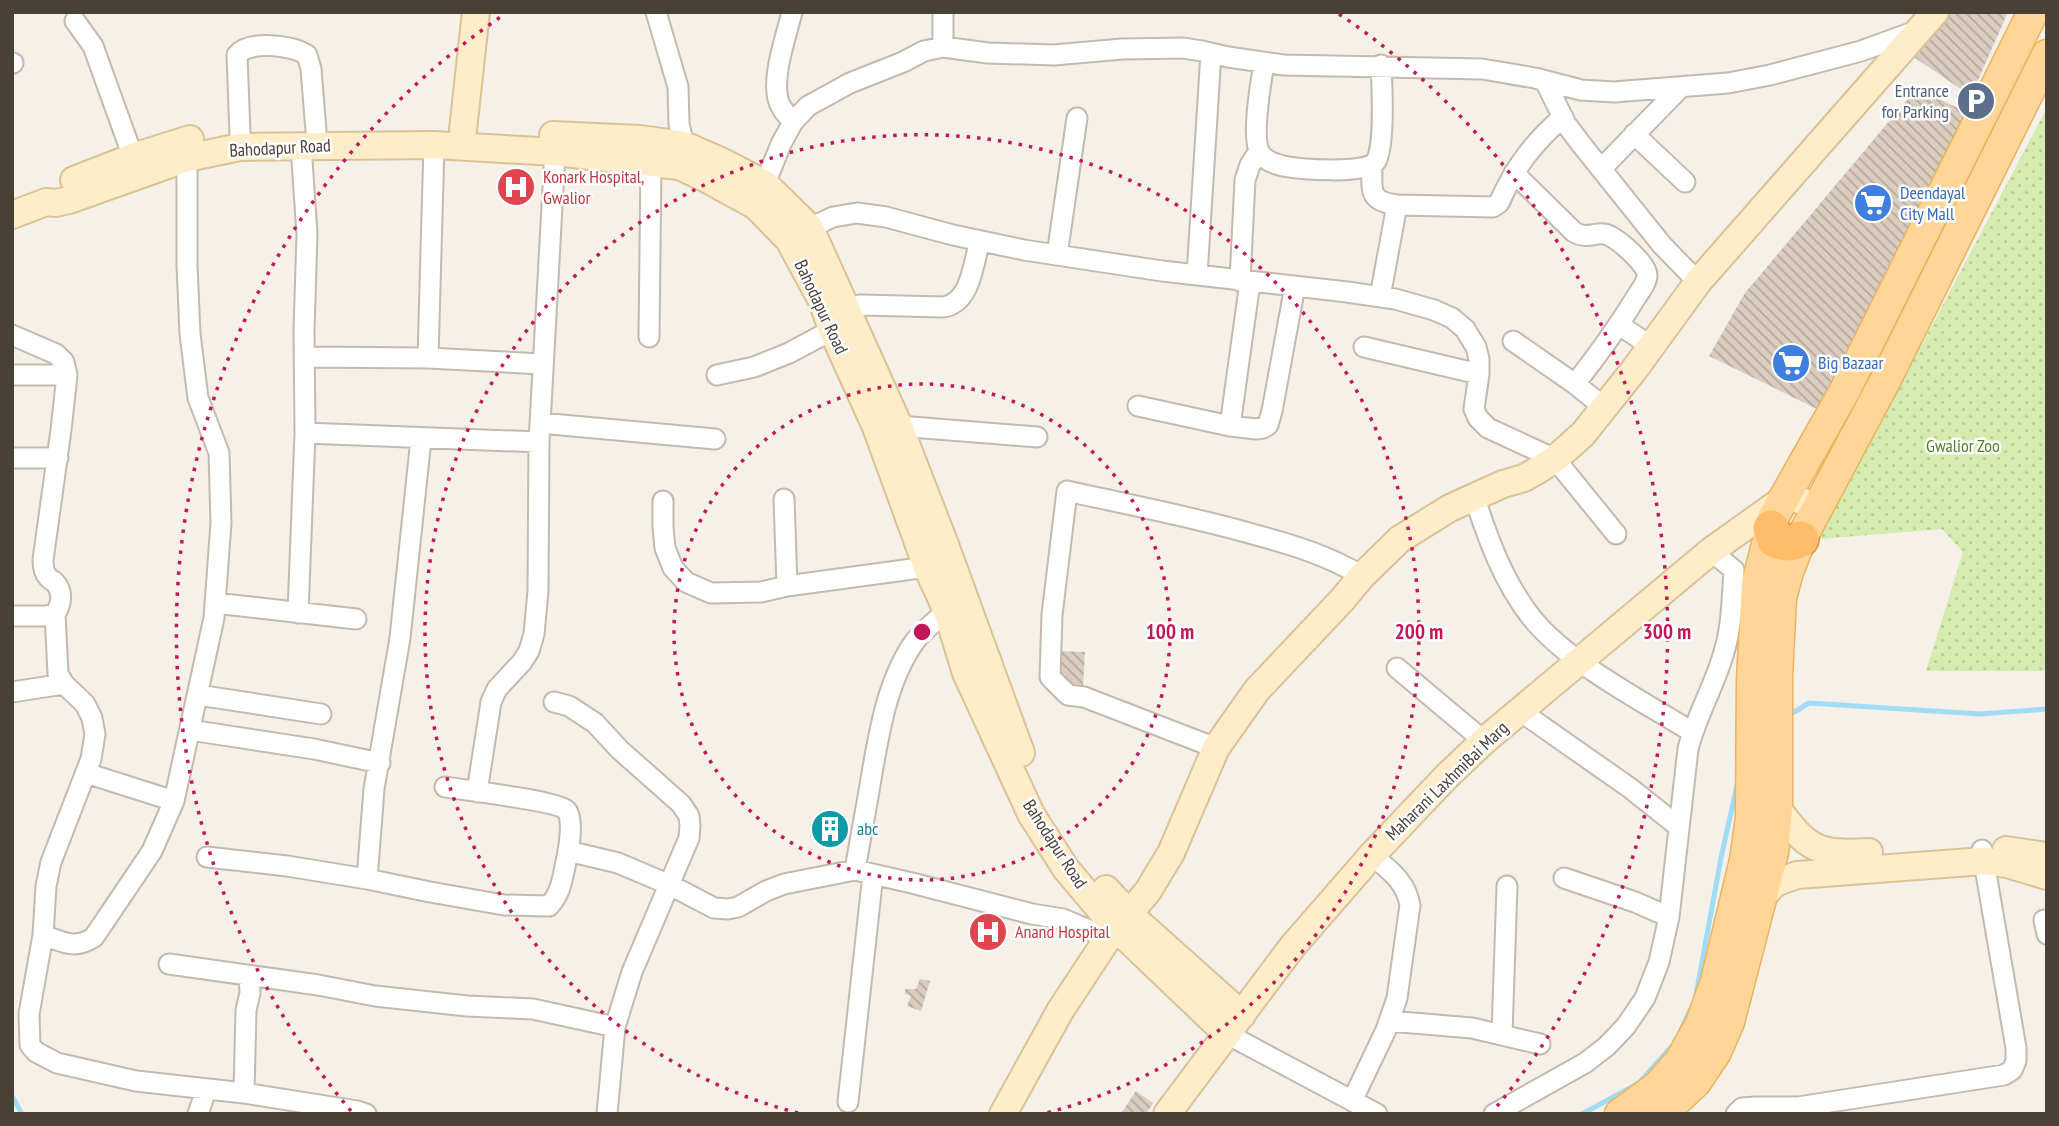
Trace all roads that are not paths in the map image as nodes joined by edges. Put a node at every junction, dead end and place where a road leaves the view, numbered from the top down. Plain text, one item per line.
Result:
1 (475, 12) edge
2 (656, 12) edge
3 (792, 12) edge
4 (943, 12) edge
5 (2033, 12) edge
6 (75, 20) dead end
7 (1927, 21) edge
8 (943, 47) junction
9 (1211, 53) junction
10 (2047, 55) edge
11 (1264, 63) junction
12 (1381, 65) junction
13 (1545, 81) junction
14 (1681, 87) junction
15 (1563, 117) junction
16 (1077, 118) dead end
17 (793, 122) junction
18 (463, 130) junction
19 (1634, 134) junction
20 (240, 135) junction
21 (308, 138) junction
22 (434, 145) junction
23 (684, 145) junction
24 (1259, 151) junction
25 (555, 152) junction
26 (133, 157) junction
27 (187, 158) junction
28 (650, 162) junction
29 (1372, 166) junction
30 (1602, 167) junction
31 (1514, 173) junction
32 (1685, 182) dead end
33 (765, 184) junction
34 (46, 202) junction
35 (1397, 205) junction
36 (12, 215) edge
37 (810, 228) junction
38 (980, 241) junction
39 (1057, 255) junction
40 (1197, 275) junction
41 (1245, 281) junction
42 (1698, 282) junction
43 (1295, 286) junction
44 (1380, 297) junction
45 (846, 307) junction
46 (1619, 325) junction
47 (831, 330) junction
48 (12, 335) edge
49 (649, 337) dead end
50 (1513, 341) dead end
51 (1651, 346) junction
52 (1364, 347) dead end
53 (305, 357) junction
54 (428, 358) junction
55 (542, 364) junction
56 (1479, 374) junction
57 (12, 375) edge
58 (67, 375) junction
59 (717, 375) dead end
60 (1574, 384) junction
61 (1138, 406) dead end
62 (1605, 408) junction
63 (898, 426) junction
64 (1230, 426) junction
65 (539, 432) junction
66 (305, 433) junction
67 (1037, 437) dead end
68 (421, 439) junction
69 (715, 439) dead end
70 (12, 458) edge
71 (58, 458) junction
72 (1555, 459) junction
73 (1474, 496) junction
74 (784, 499) dead end
75 (663, 501) dead end
76 (1791, 521) junction
77 (1616, 534) dead end
78 (1711, 551) junction
79 (927, 567) junction
80 (1362, 576) junction
81 (787, 586) junction
82 (215, 603) junction
83 (947, 611) junction
84 (298, 613) junction
85 (55, 614) junction
86 (12, 616) edge
87 (356, 619) dead end
88 (1578, 662) junction
89 (1397, 668) dead end
90 (1764, 679) junction
91 (64, 684) junction
92 (12, 692) edge
93 (198, 695) junction
94 (554, 702) dead end
95 (1520, 711) junction
96 (321, 713) dead end
97 (190, 730) junction
98 (1692, 732) junction
99 (1484, 741) junction
100 (1216, 748) junction
101 (380, 763) junction
102 (86, 773) junction
103 (445, 787) dead end
104 (477, 792) junction
105 (174, 801) junction
106 (1764, 813) junction
107 (1679, 827) junction
108 (568, 851) junction
109 (1372, 855) junction
110 (1983, 855) junction
111 (2047, 856) edge
112 (207, 858) dead end
113 (864, 872) junction
114 (2047, 876) edge
115 (1564, 878) dead end
116 (367, 879) junction
117 (1764, 879) junction
118 (670, 885) junction
119 (1507, 886) dead end
120 (1669, 917) junction
121 (1118, 927) junction
122 (43, 935) junction
123 (169, 964) dead end
124 (249, 976) junction
125 (1389, 1021) junction
126 (1234, 1024) junction
127 (615, 1027) junction
128 (1502, 1034) junction
129 (21, 1042) edge
130 (1540, 1044) dead end
131 (206, 1090) junction
132 (244, 1093) junction
133 (1352, 1101) junction
134 (848, 1102) dead end
135 (198, 1114) edge
136 (366, 1114) edge
137 (607, 1114) edge
138 (1003, 1114) edge
139 (1167, 1114) edge
140 (1377, 1114) edge
141 (1494, 1114) edge
142 (1620, 1114) edge
143 (1662, 1114) edge
144 (1735, 1114) edge

1 - 18 main road
2 - 23 street
3 - 17 street
4 - 8 street
5 - 76 main road, Maharani LaxhmiBai Marg
6 - 26 street
7 - 14 street
7 - 42 main road
8 - 9 street
8 - 17 street
9 - 11 street
9 - 40 street
10 - 76 main road, Maharani LaxhmiBai Marg
11 - 12 street
11 - 24 street
12 - 13 street
12 - 29 street
13 - 14 street
13 - 15 street
14 - 19 street
15 - 30 street
15 - 31 street
16 - 39 street
17 - 33 street
18 - 21 main road
18 - 23 main road
19 - 30 street
19 - 32 street
20 - 21 main road
20 - 21 street
20 - 26 main road
21 - 22 main road, Bahodapur Road
21 - 27 main road, Bahodapur Road
21 - 53 street
22 - 25 main road, Bahodapur Road
22 - 54 street
23 - 33 main road
24 - 29 street
24 - 41 street
25 - 28 main road, Bahodapur Road
25 - 55 street
26 - 34 main road
27 - 34 main road, Bahodapur Road
27 - 82 street
28 - 47 main road, Bahodapur Road
28 - 49 street
29 - 35 street
30 - 42 street
31 - 35 street
31 - 46 street
33 - 37 main road
34 - 36 main road, Bahodapur Road
35 - 44 street
37 - 38 street
37 - 45 main road
38 - 39 street
38 - 45 street
39 - 40 street
40 - 41 street
41 - 43 street
41 - 64 street
42 - 51 main road
43 - 44 street
43 - 64 street
44 - 56 street
45 - 63 main road
46 - 51 street
46 - 60 street
47 - 59 street
47 - 79 main road, Bahodapur Road
48 - 58 street
50 - 60 street
51 - 62 main road
52 - 56 street
53 - 54 street
53 - 66 street
54 - 55 street
55 - 65 street
56 - 72 street
57 - 58 street
58 - 71 street
60 - 62 street
61 - 64 street
62 - 72 main road
63 - 67 street
63 - 121 main road
65 - 68 street
65 - 69 street
65 - 104 street
66 - 68 street
66 - 84 street
68 - 101 street
70 - 71 street
71 - 85 street
72 - 73 main road
72 - 77 street
73 - 80 main road
73 - 88 street
74 - 81 street
75 - 81 street
76 - 78 main road, Maharani LaxhmiBai Marg
76 - 90 main road, Maharani LaxhmiBai Marg
76 - 90 main road
78 - 88 main road, Maharani LaxhmiBai Marg
78 - 98 street
79 - 81 street
79 - 83 main road, Bahodapur Road
80 - 100 main road
80 - 100 street
82 - 84 street
82 - 93 street
83 - 113 street
83 - 121 main road, Bahodapur Road
84 - 87 street
85 - 86 street
85 - 91 street
88 - 95 main road, Maharani LaxhmiBai Marg
88 - 98 street
89 - 99 street
90 - 106 main road
91 - 92 street
91 - 102 street
93 - 96 street
93 - 97 street
94 - 118 street
95 - 99 main road, Maharani LaxhmiBai Marg
95 - 107 street
97 - 101 street
97 - 105 street
98 - 107 street
99 - 109 main road, Maharani LaxhmiBai Marg
100 - 121 main road
101 - 116 street
102 - 105 street
102 - 122 street
103 - 104 street
104 - 108 street
105 - 122 street
106 - 110 main road
106 - 117 main road
107 - 120 street
108 - 116 street
108 - 118 street
109 - 125 street
109 - 126 main road, Maharani LaxhmiBai Marg
110 - 111 main road
110 - 114 main road
110 - 117 main road
110 - 144 street
112 - 116 street
113 - 118 street
113 - 121 street
113 - 134 street
115 - 120 street
117 - 142 main road
117 - 143 main road
118 - 127 street
119 - 128 street
120 - 141 street
121 - 126 main road
121 - 138 main road
122 - 129 street
123 - 124 street
124 - 127 street
124 - 132 street
125 - 128 street
125 - 133 street
126 - 133 street
126 - 139 main road, Maharani LaxhmiBai Marg
127 - 137 street
128 - 130 street
129 - 131 street
131 - 132 street
131 - 135 street
132 - 136 street
133 - 140 street

